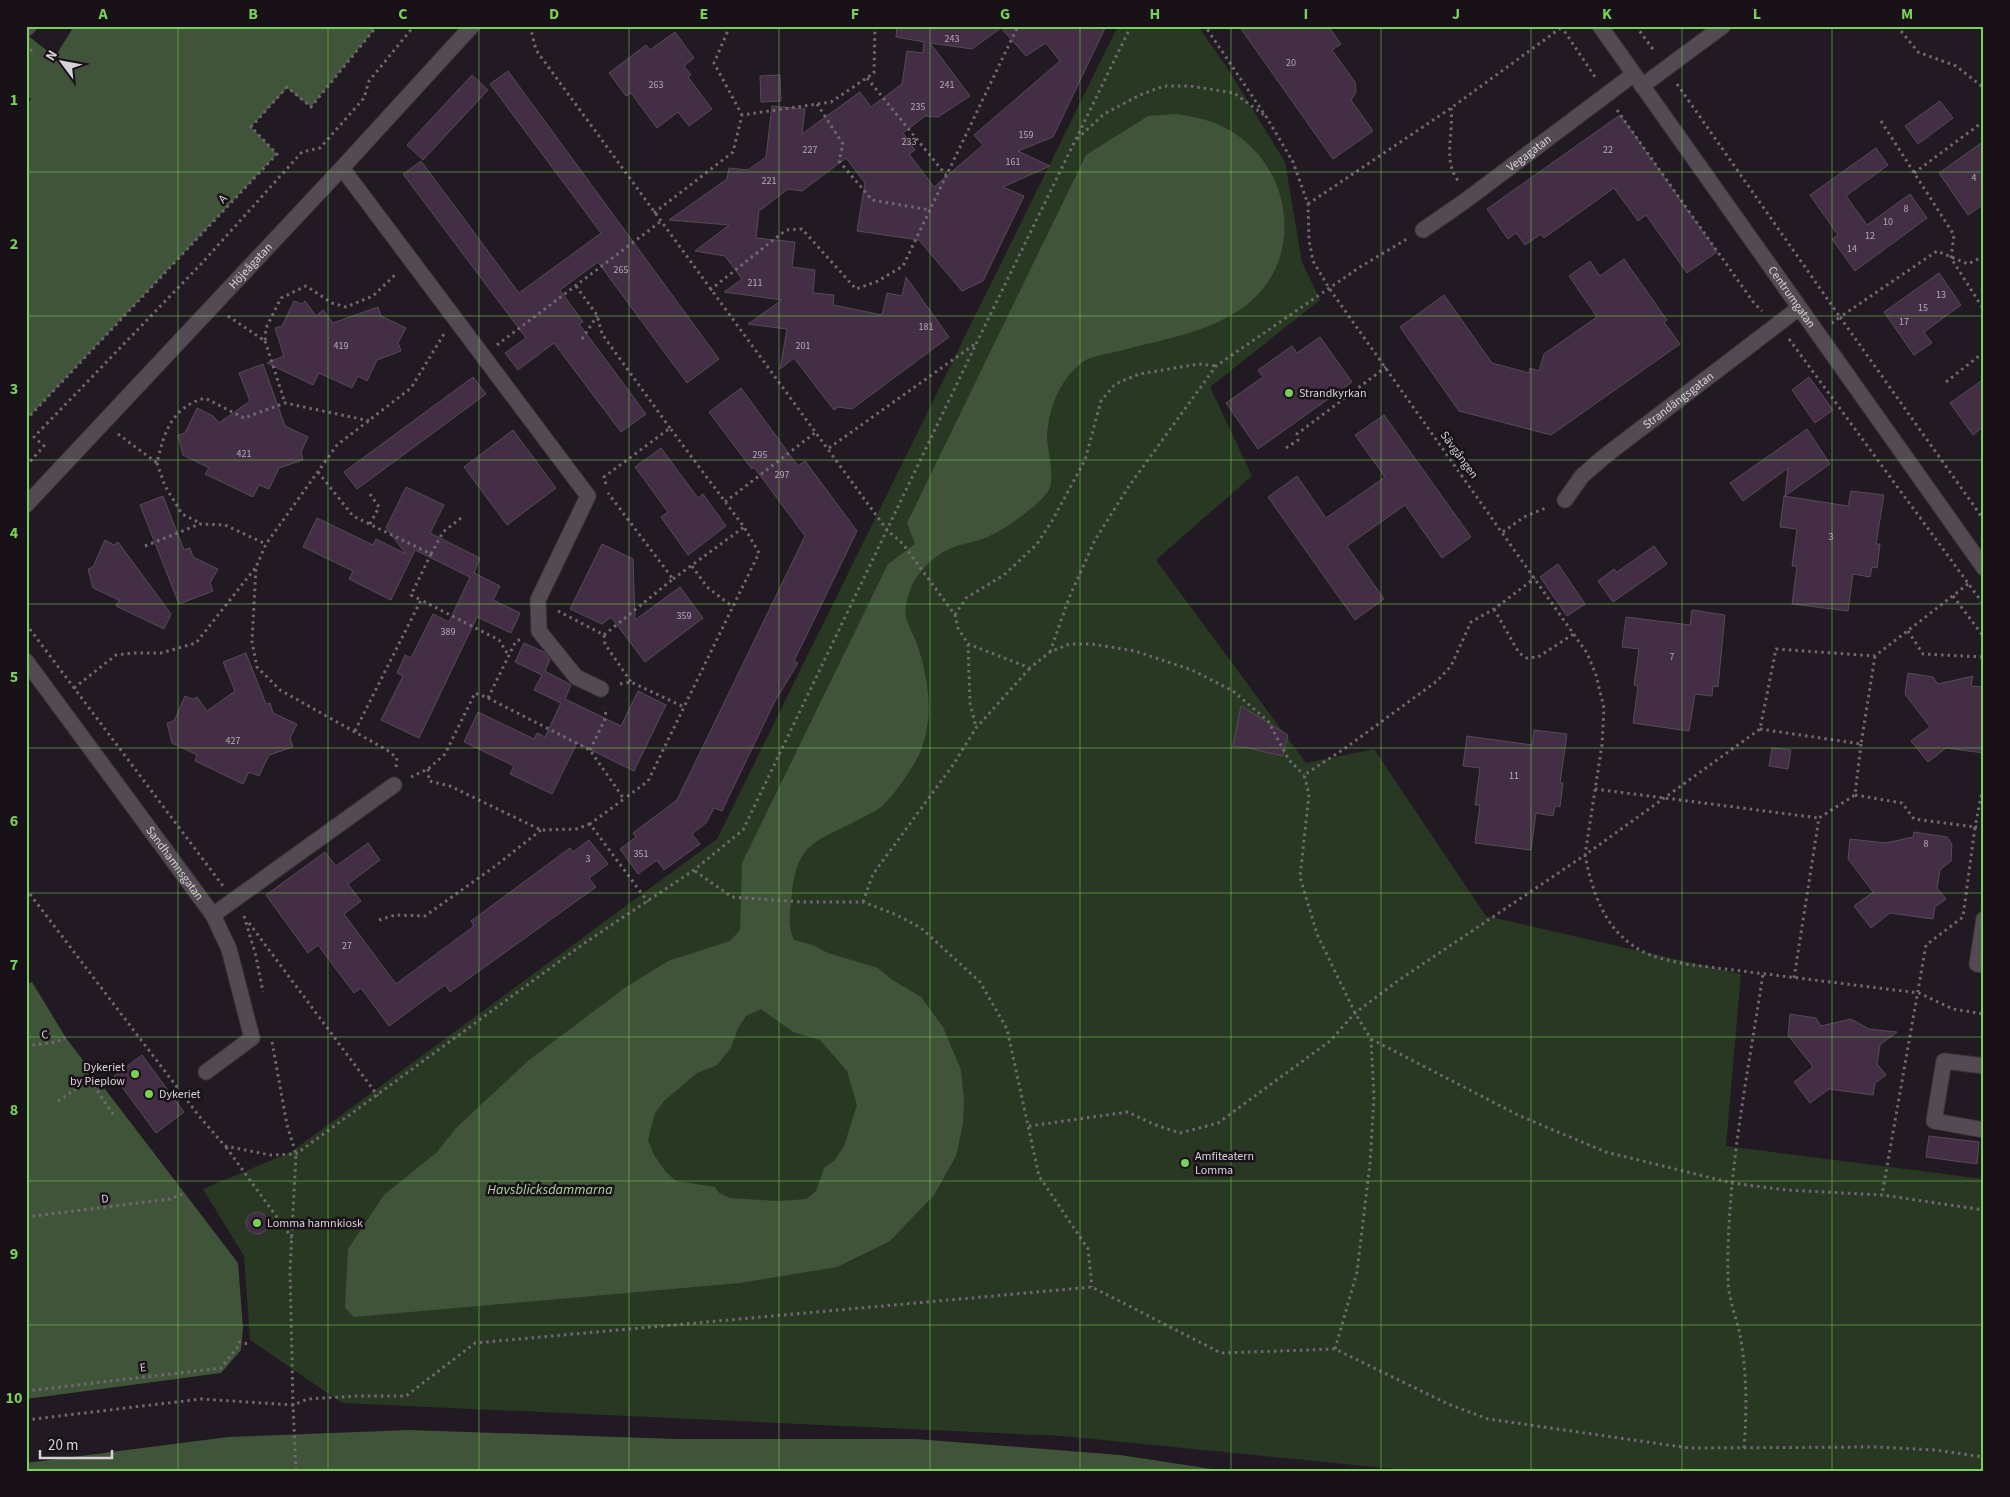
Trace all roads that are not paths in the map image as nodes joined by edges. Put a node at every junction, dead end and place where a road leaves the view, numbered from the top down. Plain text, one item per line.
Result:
1 (29, 26) edge
2 (472, 26) edge
3 (1600, 26) edge
4 (1724, 26) edge
5 (26, 29) edge
6 (1638, 80) junction
7 (342, 168) junction
8 (1423, 230) road end
9 (1799, 308) junction
10 (1565, 500) road end
11 (26, 505) edge
12 (1984, 568) edge
13 (26, 661) edge
14 (601, 689) road end
15 (394, 785) road end
16 (213, 914) junction
17 (1984, 919) edge
18 (1984, 965) edge
19 (1984, 1066) edge
20 (206, 1072) dead end
21 (1984, 1130) edge

1 - 5 street
2 - 7 street, Höjeågatan
3 - 6 street, Centrumgatan
4 - 6 street, Vegagatan
6 - 8 street, Vegagatan
6 - 9 street, Centrumgatan
7 - 11 street, Höjeågatan
7 - 14 street
9 - 10 street, Strandängsgatan
9 - 12 street, Centrumgatan
13 - 16 street, Sandhamnsgatan
15 - 16 street
16 - 20 street, Sandhamnsgatan
17 - 18 street
19 - 21 street

